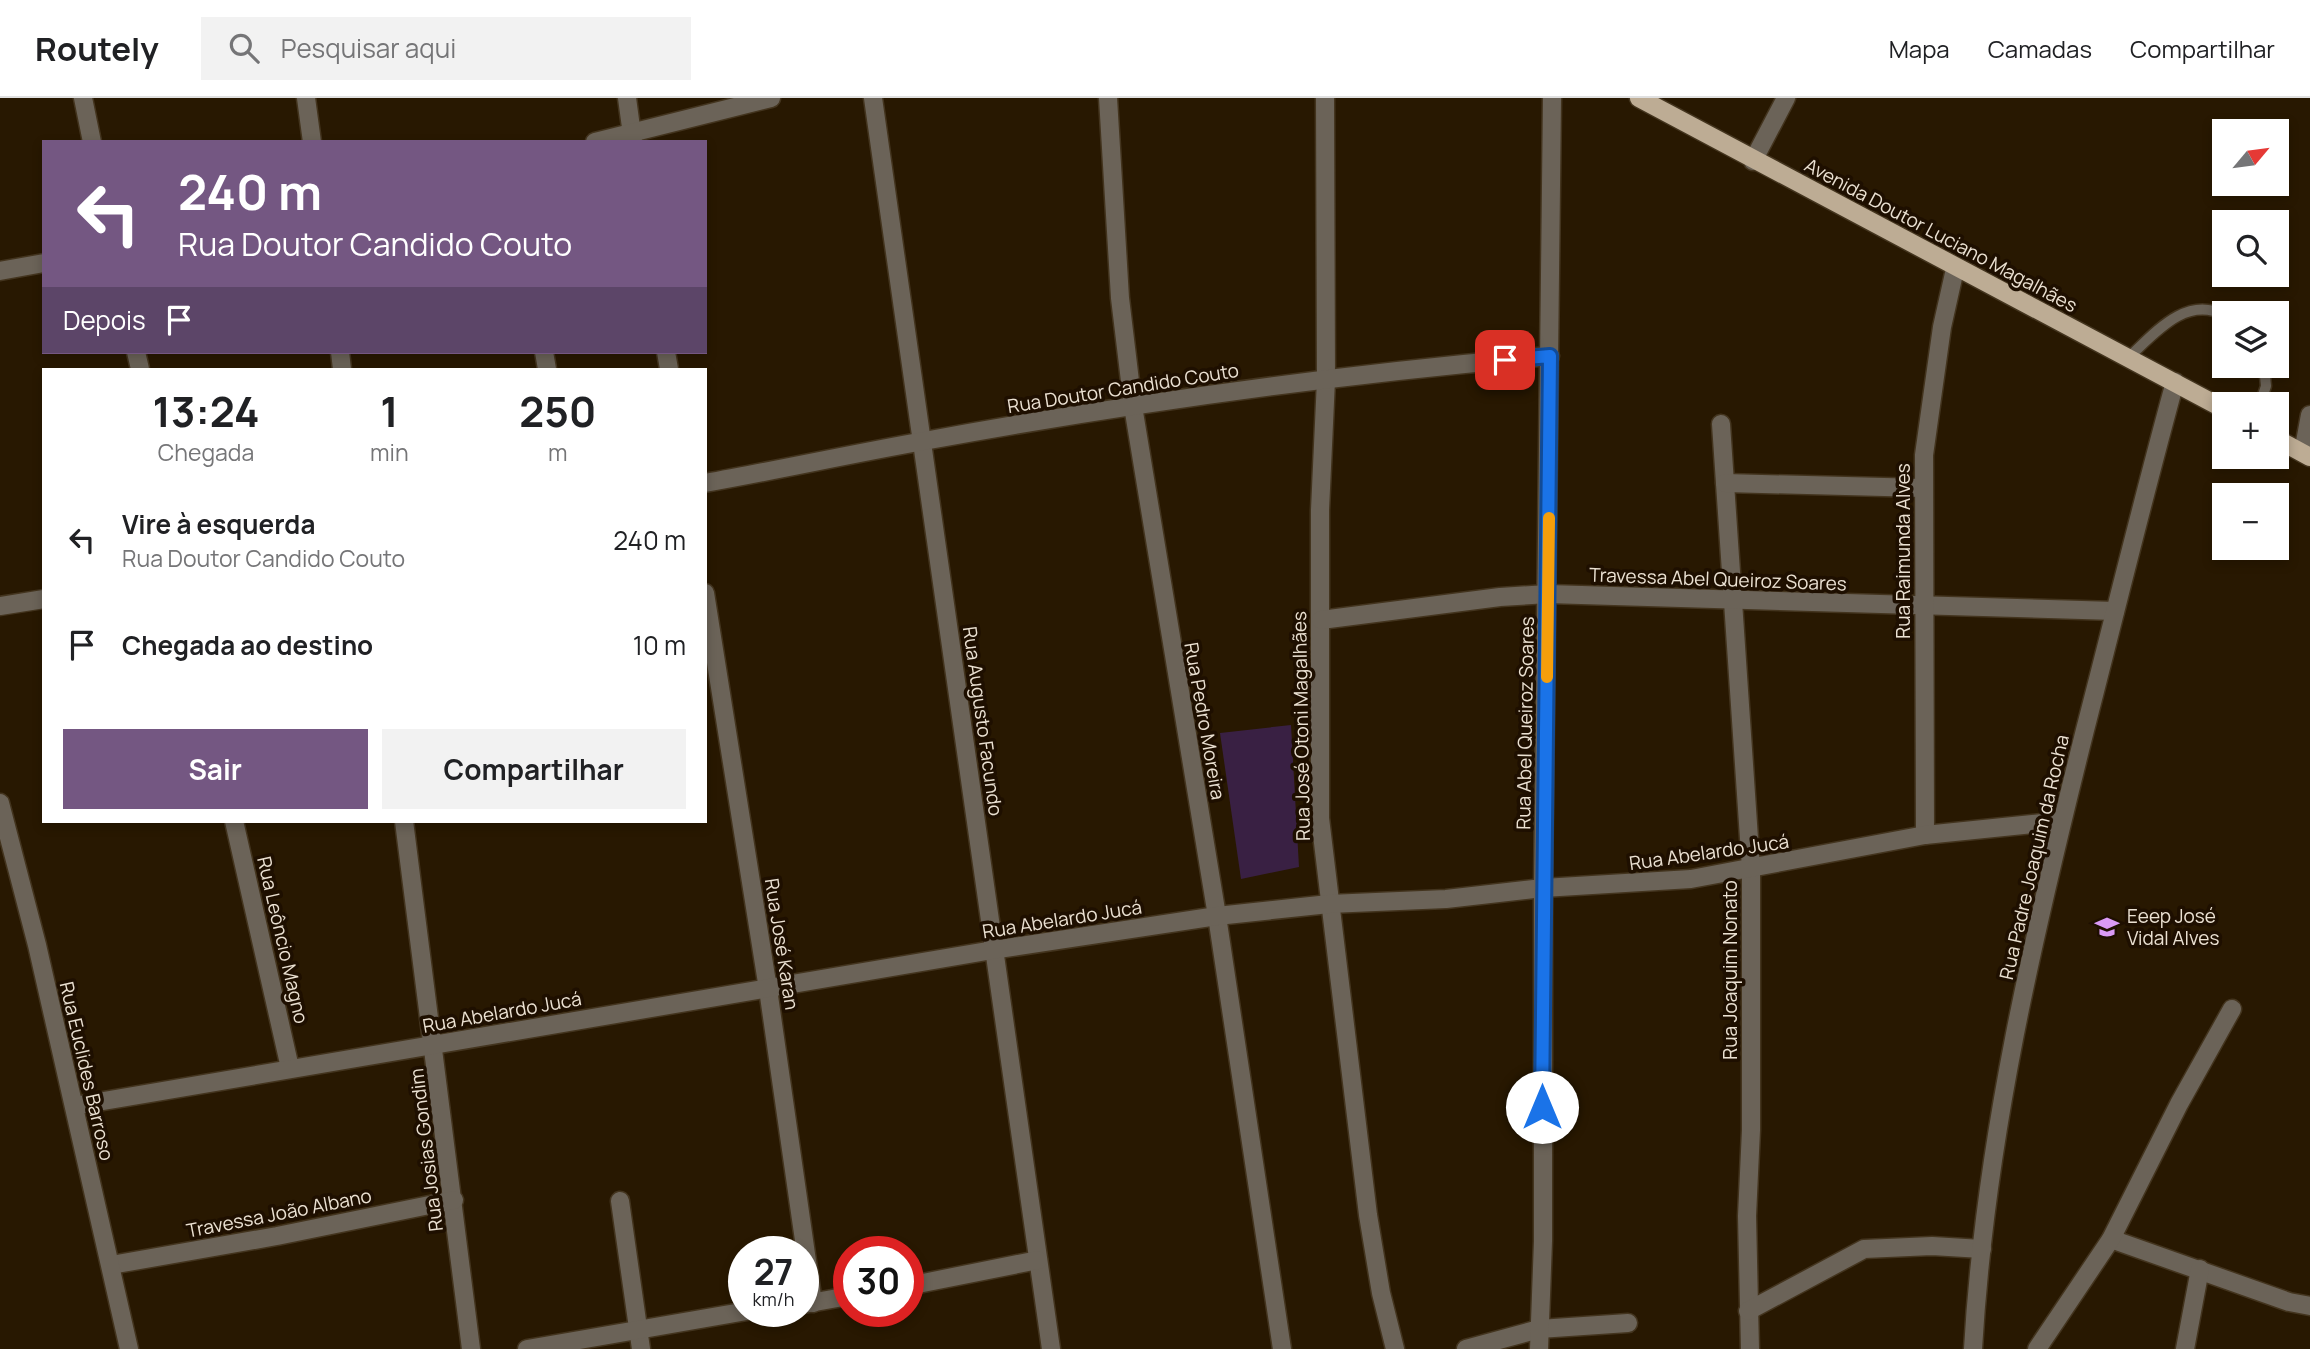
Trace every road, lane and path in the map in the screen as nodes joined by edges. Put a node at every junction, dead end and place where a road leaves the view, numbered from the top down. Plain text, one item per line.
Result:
1 (83, 98) edge
2 (306, 98) edge
3 (627, 98) edge
4 (771, 98) edge
5 (873, 98) edge
6 (1108, 98) edge
7 (1325, 98) edge
8 (1552, 98) edge
9 (1639, 98) edge
10 (1786, 98) edge
11 (633, 137) edge
12 (92, 140) edge
13 (312, 140) edge
14 (610, 140) edge
15 (1753, 161) junction
16 (42, 262) edge
17 (1955, 269) junction
18 (0, 271) edge
19 (2212, 309) edge
20 (1550, 356) junction
21 (2129, 357) junction
22 (1326, 380) junction
23 (2175, 382) junction
24 (2212, 403) edge
25 (1133, 406) junction
26 (2310, 415) edge
27 (1721, 424) dead end
28 (923, 441) junction
29 (2289, 445) edge
30 (2307, 455) edge
31 (707, 483) edge
32 (1725, 483) junction
33 (1923, 488) junction
34 (1548, 594) junction
35 (42, 599) edge
36 (1732, 602) junction
37 (1924, 605) junction
38 (0, 606) edge
39 (707, 606) edge
40 (2115, 611) junction
41 (1321, 620) junction
42 (0, 803) edge
43 (2062, 821) junction
44 (234, 823) edge
45 (404, 823) edge
46 (1925, 835) junction
47 (1751, 868) junction
48 (1543, 888) junction
49 (1329, 904) junction
50 (1217, 916) junction
51 (993, 950) junction
52 (768, 989) junction
53 (2232, 1009) dead end
54 (434, 1045) junction
55 (290, 1068) junction
56 (74, 1106) junction
57 (454, 1200) junction
58 (620, 1201) dead end
59 (799, 1236) edge
60 (2111, 1239) junction
61 (1982, 1249) junction
62 (1038, 1259) junction
63 (111, 1265) junction
64 (2200, 1269) junction
65 (924, 1283) edge
66 (2310, 1306) edge
67 (1748, 1311) junction
68 (728, 1314) edge
69 (1628, 1323) dead end
70 (638, 1328) junction
71 (1539, 1329) junction
72 (129, 1349) edge
73 (471, 1349) edge
74 (527, 1349) edge
75 (641, 1349) edge
76 (1051, 1349) edge
77 (1282, 1349) edge
78 (1395, 1349) edge
79 (1466, 1349) edge
80 (1539, 1349) edge
81 (1750, 1349) edge
82 (1973, 1349) edge
83 (2037, 1349) edge
84 (2185, 1349) edge

1 - 12 street
2 - 13 street
3 - 11 street
4 - 11 street
5 - 28 street, Rua Augusto Facundo
6 - 25 street, Rua Pedro Moreira
7 - 22 street, Rua José Otoni Magalhães
8 - 20 street, Rua Abel Queiroz Soares
9 - 15 main road, Avenida Doutor Luciano Magalhães
10 - 15 street
11 - 14 street
15 - 17 main road, Avenida Doutor Luciano Magalhães
16 - 18 street
17 - 21 main road, Avenida Doutor Luciano Magalhães
17 - 33 street, Rua Raimunda Alves
19 - 21 lane
20 - 22 street, Rua Doutor Candido Couto
20 - 34 street, Rua Abel Queiroz Soares
21 - 23 main road, Avenida Doutor Luciano Magalhães
22 - 25 street, Rua Doutor Candido Couto
22 - 41 street, Rua José Otoni Magalhães
23 - 24 main road, Avenida Doutor Luciano Magalhães
23 - 40 street, Rua Padre Joaquim da Rocha
25 - 28 street, Rua Doutor Candido Couto
25 - 50 street, Rua Pedro Moreira
26 - 30 street
27 - 32 street, Rua Joaquim Nonato
28 - 31 street, Rua Doutor Candido Couto
28 - 51 street, Rua Augusto Facundo
29 - 30 main road
32 - 33 street
32 - 36 street, Rua Joaquim Nonato
33 - 37 street, Rua Raimunda Alves
34 - 36 street, Travessa Abel Queiroz Soares
34 - 41 street, Travessa Abel Queiroz Soares
34 - 48 street, Rua Abel Queiroz Soares
35 - 38 street
36 - 37 street, Travessa Abel Queiroz Soares
36 - 47 street, Rua Joaquim Nonato
37 - 40 street, Travessa Abel Queiroz Soares
37 - 46 street, Rua Raimunda Alves
39 - 52 street, Rua José Karan
40 - 43 street, Rua Padre Joaquim da Rocha
41 - 49 street, Rua José Otoni Magalhães
42 - 56 street, Rua Euclides Barroso
43 - 46 street, Rua Abelardo Jucá
43 - 61 street, Rua Padre Joaquim da Rocha
44 - 55 street, Rua Leôncio Magno
45 - 54 street, Rua Josias Gondim
46 - 47 street, Rua Abelardo Jucá
47 - 48 street, Rua Abelardo Jucá
47 - 67 street, Rua Joaquim Nonato
48 - 49 street, Rua Abelardo Jucá
48 - 71 street, Rua Abel Queiroz Soares
49 - 50 street, Rua Abelardo Jucá
49 - 78 street, Rua José Otoni Magalhães
50 - 51 street, Rua Abelardo Jucá
50 - 77 street, Rua Pedro Moreira
51 - 52 street, Rua Abelardo Jucá
51 - 62 street, Rua Augusto Facundo
52 - 54 street, Rua Abelardo Jucá
52 - 59 street, Rua José Karan
53 - 60 street
54 - 55 street, Rua Abelardo Jucá
54 - 57 street, Rua Josias Gondim
55 - 56 street, Rua Abelardo Jucá
56 - 63 street, Rua Euclides Barroso
57 - 63 street, Travessa João Albano
57 - 73 street, Rua Josias Gondim
58 - 70 street
60 - 64 street
60 - 83 street
61 - 67 street
61 - 82 street, Rua Padre Joaquim da Rocha
62 - 65 street
62 - 76 street, Rua Augusto Facundo
63 - 72 street, Rua Euclides Barroso
64 - 66 street
64 - 84 street
67 - 81 street, Rua Joaquim Nonato
68 - 70 street
69 - 71 street
70 - 74 street
70 - 75 street
71 - 79 street
71 - 80 street, Rua Abel Queiroz Soares

